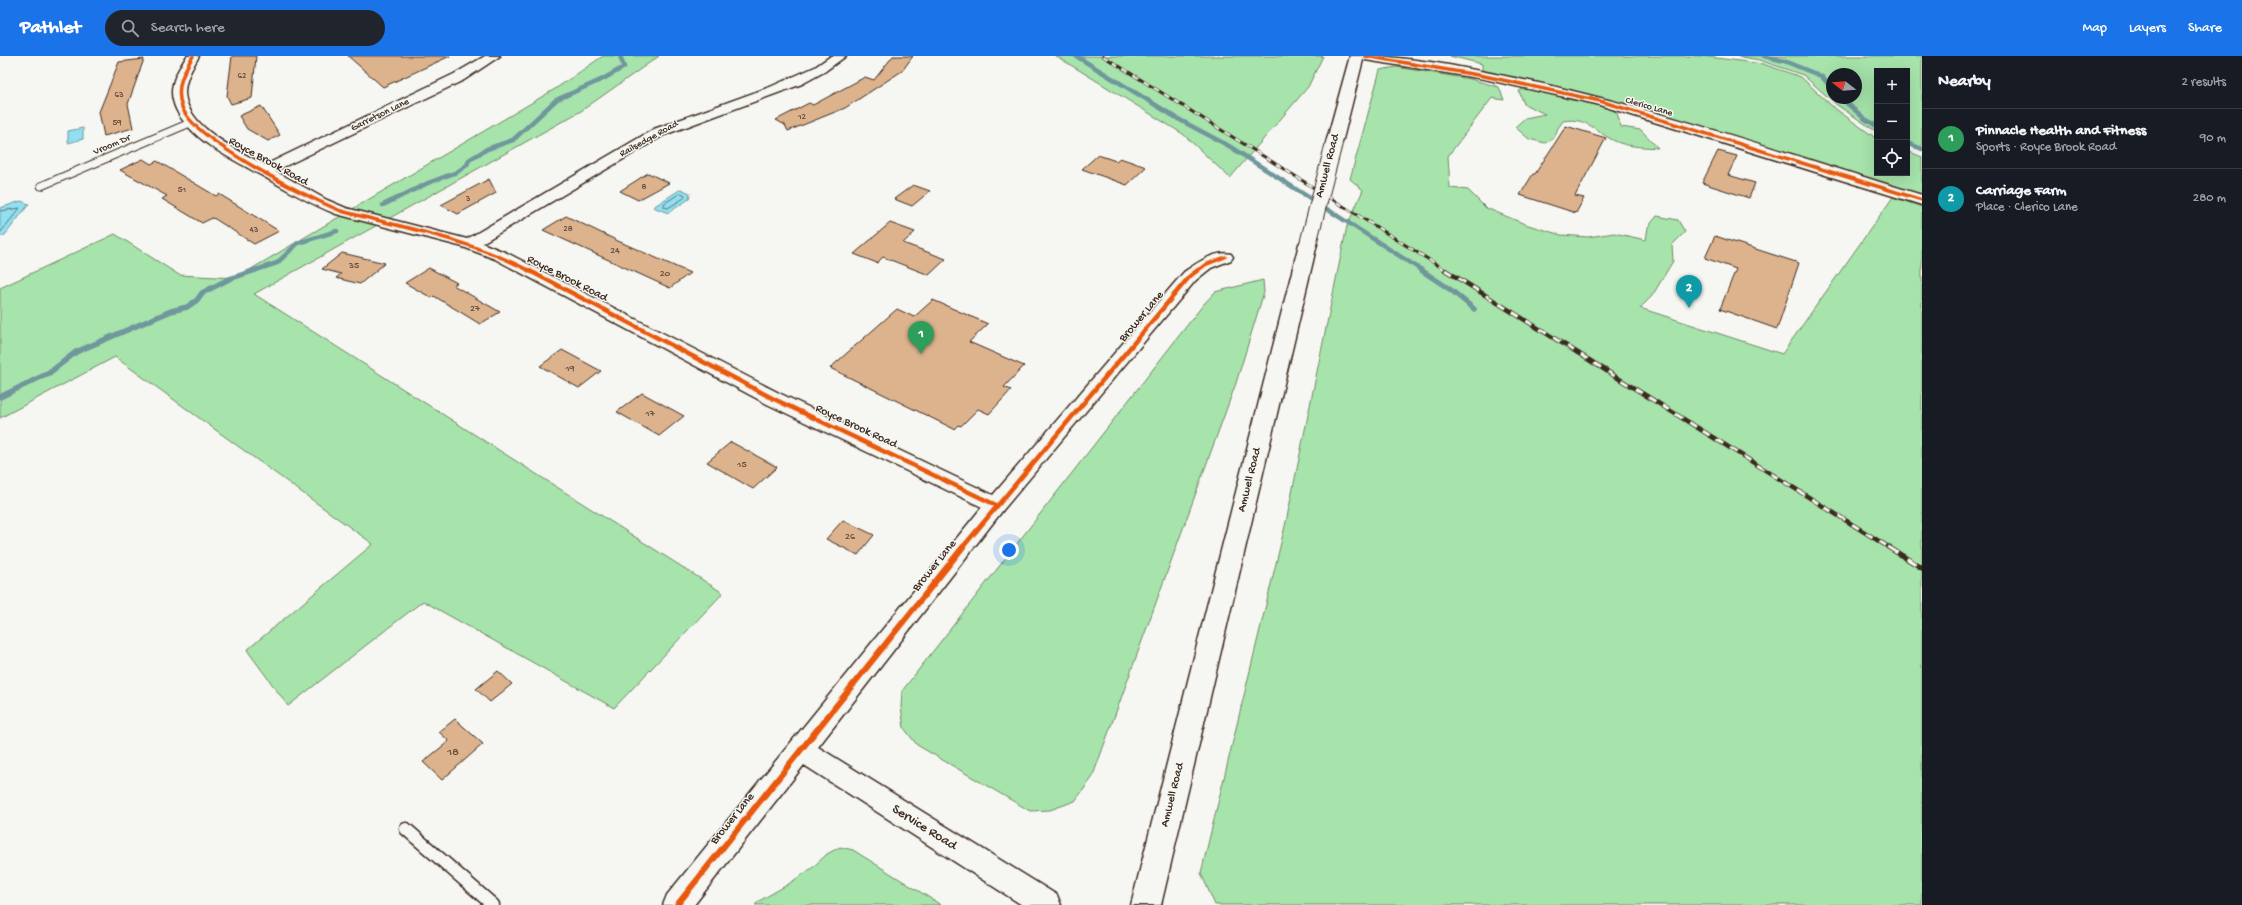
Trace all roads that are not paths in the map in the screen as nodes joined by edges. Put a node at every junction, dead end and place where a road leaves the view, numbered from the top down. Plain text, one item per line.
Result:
1 (194, 56) edge
2 (494, 56) edge
3 (840, 56) edge
4 (1357, 56) edge
5 (1365, 56) edge
6 (190, 123) junction
7 (264, 171) junction
8 (41, 186) dead end
9 (1922, 200) edge
10 (469, 244) junction
11 (1225, 257) dead end
12 (996, 505) junction
13 (801, 750) junction
14 (406, 829) dead end
15 (493, 905) edge
16 (677, 905) edge
17 (1047, 905) edge
18 (1146, 905) edge

1 - 6 street, Royce Brook Road
2 - 7 street, Garretson Lane
3 - 10 street, Railsedge Road
4 - 18 main road, Amwell Road, bridge
5 - 9 street, Clerico Lane
6 - 7 street, Royce Brook Road
6 - 8 lane, Vroom Dr
7 - 10 street, Royce Brook Road
10 - 12 street, Royce Brook Road
11 - 12 street, Brower Lane
12 - 13 street, Brower Lane
13 - 16 street, Brower Lane
13 - 17 street, Service Road
14 - 15 lane

